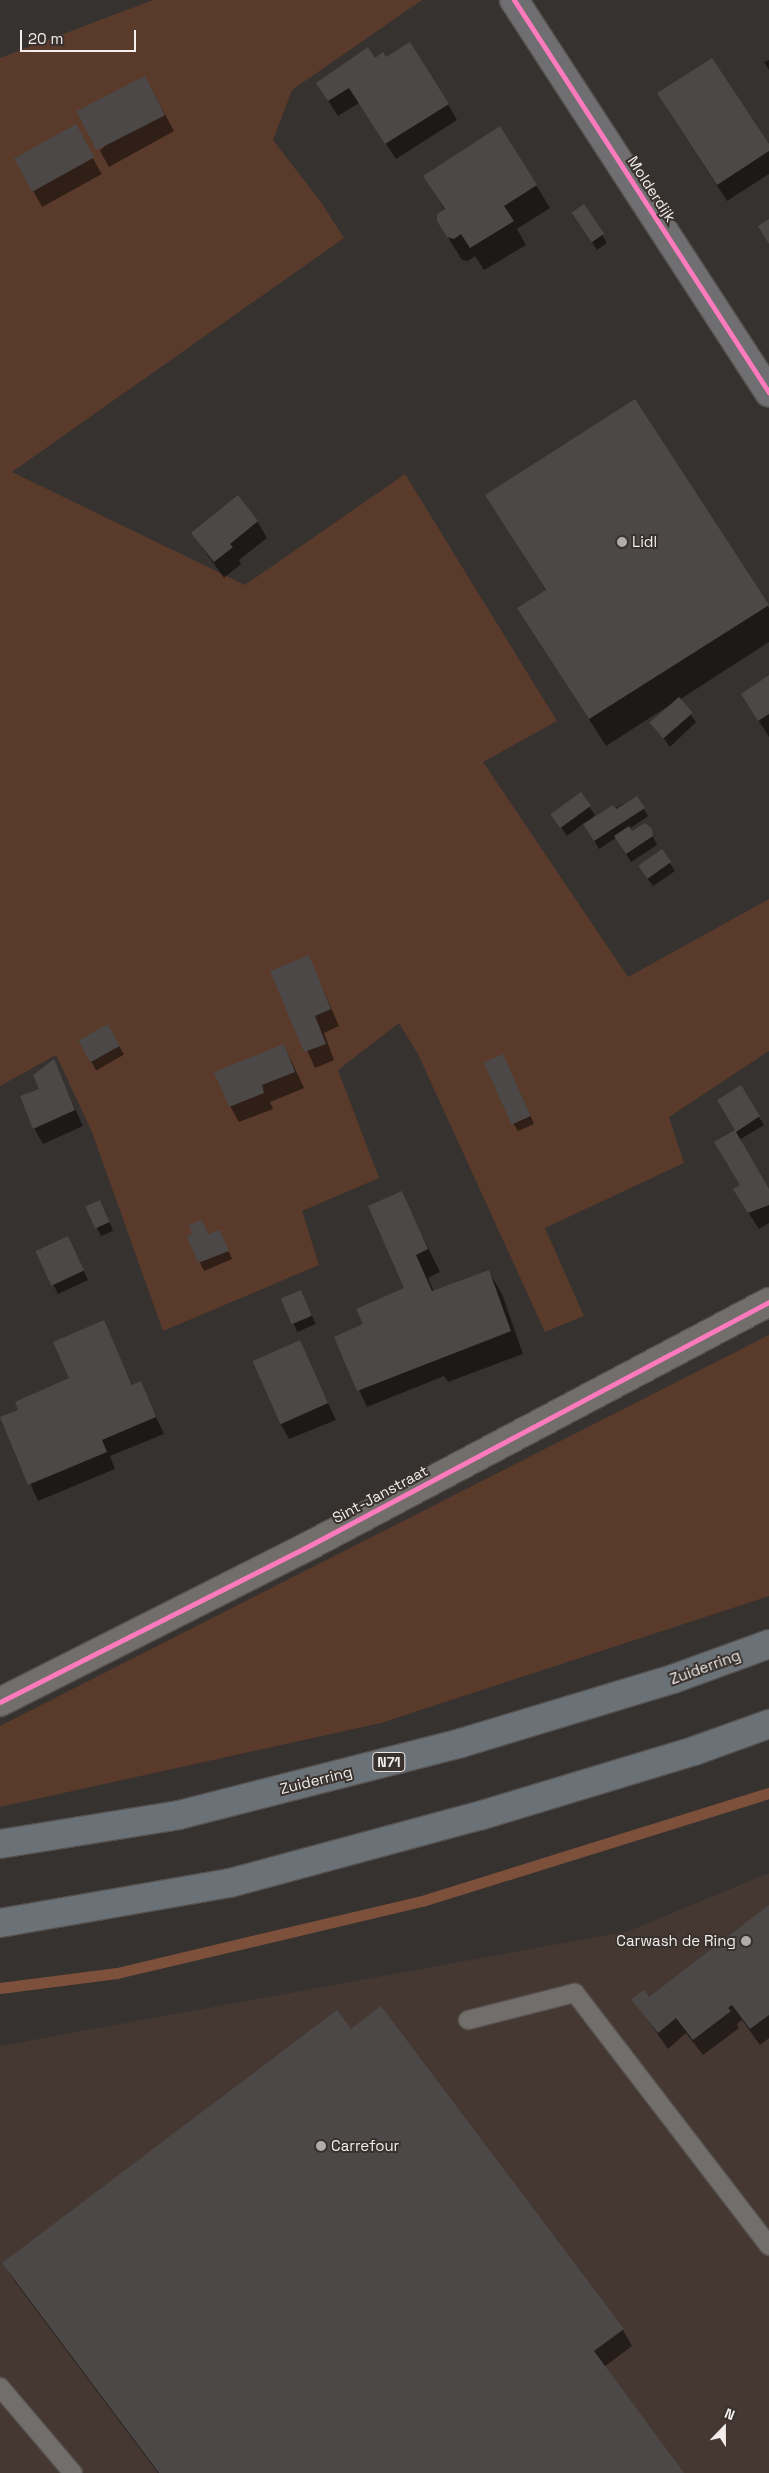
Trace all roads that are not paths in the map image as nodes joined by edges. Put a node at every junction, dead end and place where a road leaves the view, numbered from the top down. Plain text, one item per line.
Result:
1 (514, 0) edge
2 (769, 392) edge
3 (769, 1302) edge
4 (769, 1644) edge
5 (0, 1702) edge
6 (769, 1724) edge
7 (0, 1844) edge
8 (0, 1924) edge
9 (468, 2020) dead end
10 (769, 2246) edge
11 (0, 2387) edge
12 (73, 2473) edge

1 - 2 main road, Molderdijk
3 - 5 street, Sint-Janstraat
4 - 7 highway, Zuiderring / N71
6 - 8 highway
9 - 10 lane
11 - 12 lane

